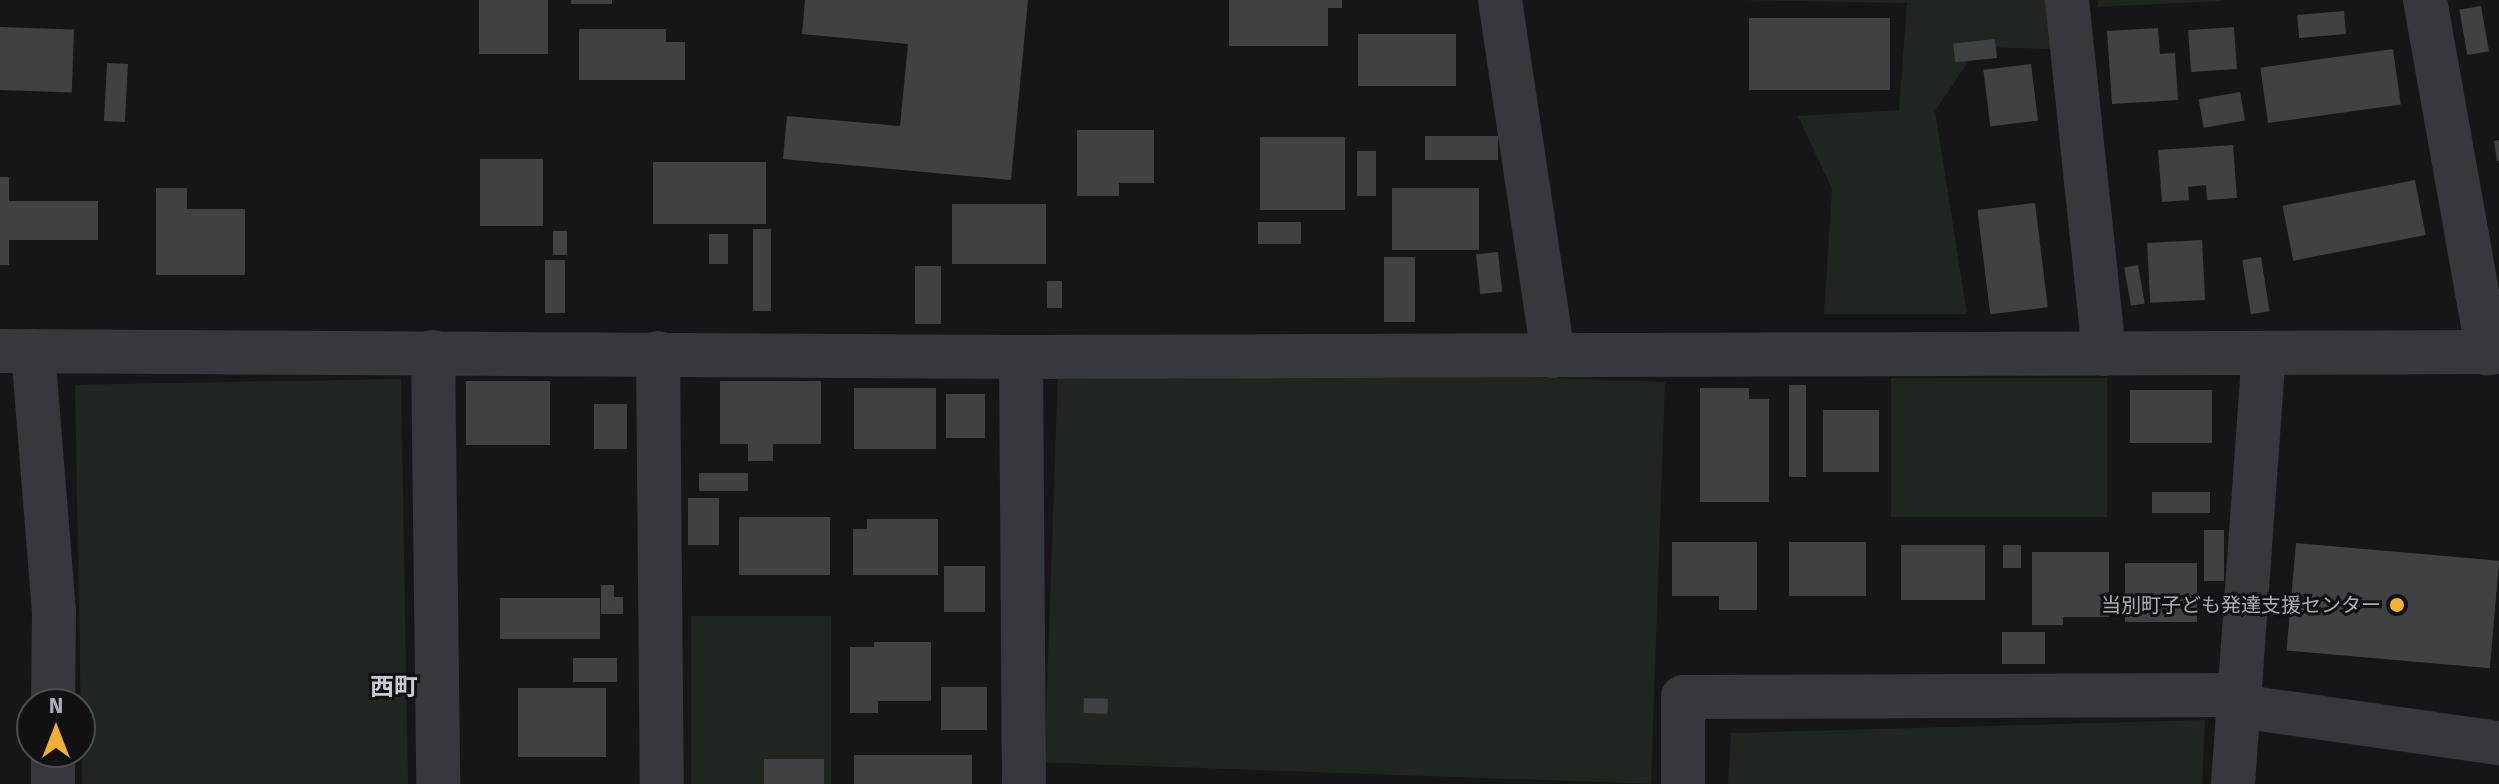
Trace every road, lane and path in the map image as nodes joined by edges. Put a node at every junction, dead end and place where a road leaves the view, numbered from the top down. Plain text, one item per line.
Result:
1 (1500, 0) edge
2 (2067, 0) edge
3 (2425, 0) edge
4 (16, 351) edge
5 (433, 352) junction
6 (2494, 352) edge
7 (658, 353) junction
8 (2264, 353) junction
9 (2104, 354) junction
10 (1553, 356) junction
11 (1021, 357) junction
12 (53, 688) edge
13 (2239, 700) junction
14 (2499, 743) edge
15 (438, 784) edge
16 (662, 784) edge
17 (1024, 784) edge
18 (1683, 784) edge
19 (2233, 784) edge

1 - 10 street
2 - 9 street
3 - 6 street
4 - 5 street
4 - 12 street
5 - 7 street
5 - 15 street
6 - 8 street
7 - 11 street
7 - 16 street
8 - 9 street
8 - 13 street
9 - 10 street
10 - 11 street
11 - 17 street
13 - 14 street
13 - 18 street
13 - 19 street

